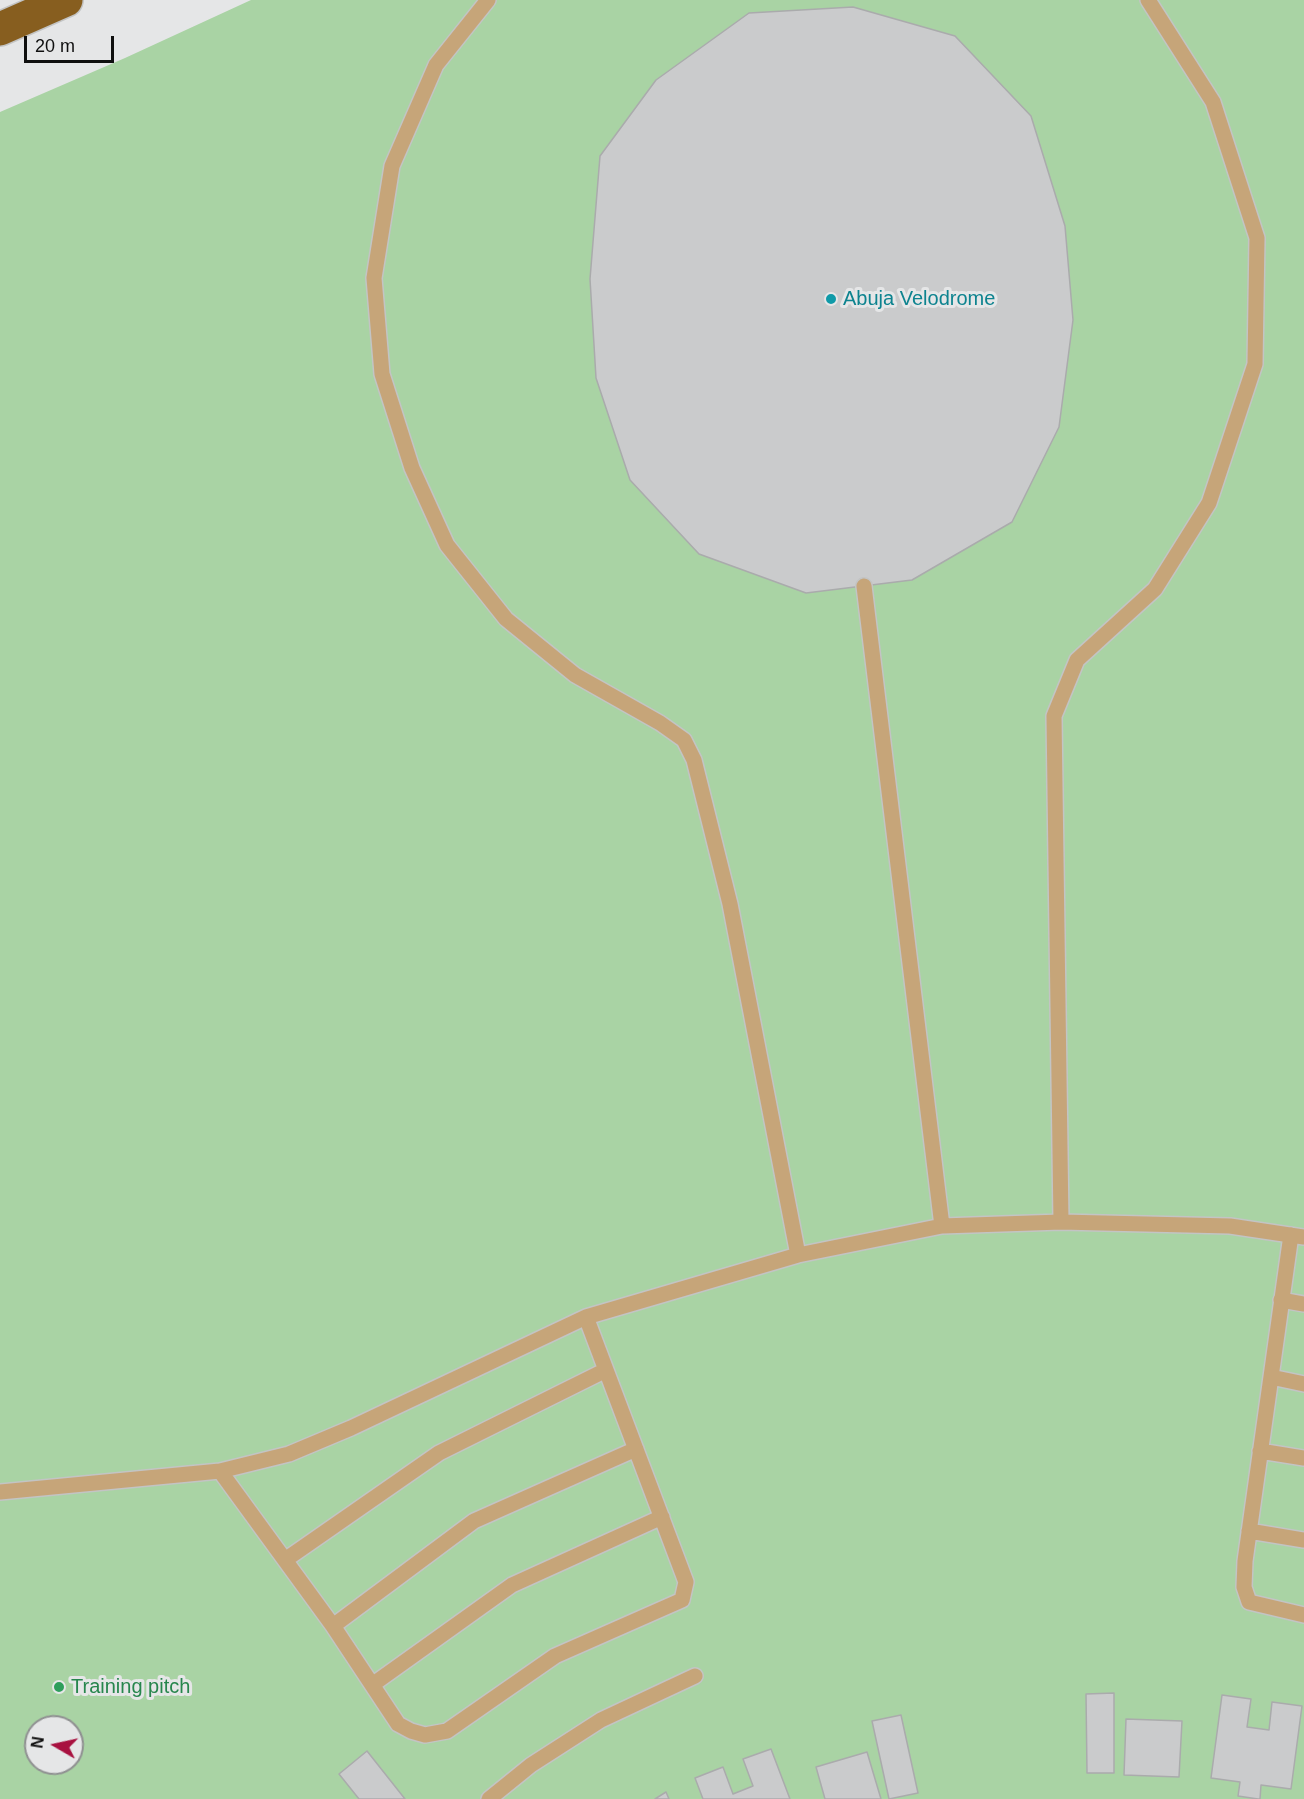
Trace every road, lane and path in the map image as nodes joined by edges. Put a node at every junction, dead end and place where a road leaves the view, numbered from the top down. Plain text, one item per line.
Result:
1 (66, 0) edge
2 (488, 0) edge
3 (1148, 0) edge
4 (0, 28) edge
5 (864, 586) dead end
6 (1061, 1222) junction
7 (942, 1227) junction
8 (1297, 1236) edge
9 (798, 1255) junction
10 (1281, 1300) junction
11 (1304, 1304) edge
12 (586, 1317) junction
13 (606, 1370) junction
14 (1270, 1377) junction
15 (1304, 1383) edge
16 (636, 1449) junction
17 (1260, 1450) junction
18 (1304, 1458) edge
19 (220, 1470) junction
20 (0, 1492) edge
21 (662, 1517) junction
22 (1249, 1531) junction
23 (1304, 1540) edge
24 (285, 1560) junction
25 (1304, 1615) edge
26 (333, 1626) junction
27 (695, 1676) dead end
28 (372, 1685) junction
29 (489, 1799) edge

1 - 4 highway
2 - 9 lane
3 - 6 lane
5 - 7 lane
6 - 7 lane
6 - 8 lane
7 - 9 lane
8 - 10 lane
9 - 12 lane
10 - 11 lane
10 - 14 lane
12 - 13 lane
12 - 19 lane
13 - 16 lane
13 - 24 lane
14 - 15 lane
14 - 17 lane
16 - 21 lane
16 - 26 lane
17 - 18 lane
17 - 22 lane
19 - 20 lane
19 - 24 lane
21 - 28 lane
21 - 28 lane
22 - 23 lane
22 - 25 lane
24 - 26 lane
26 - 28 lane
27 - 29 lane

